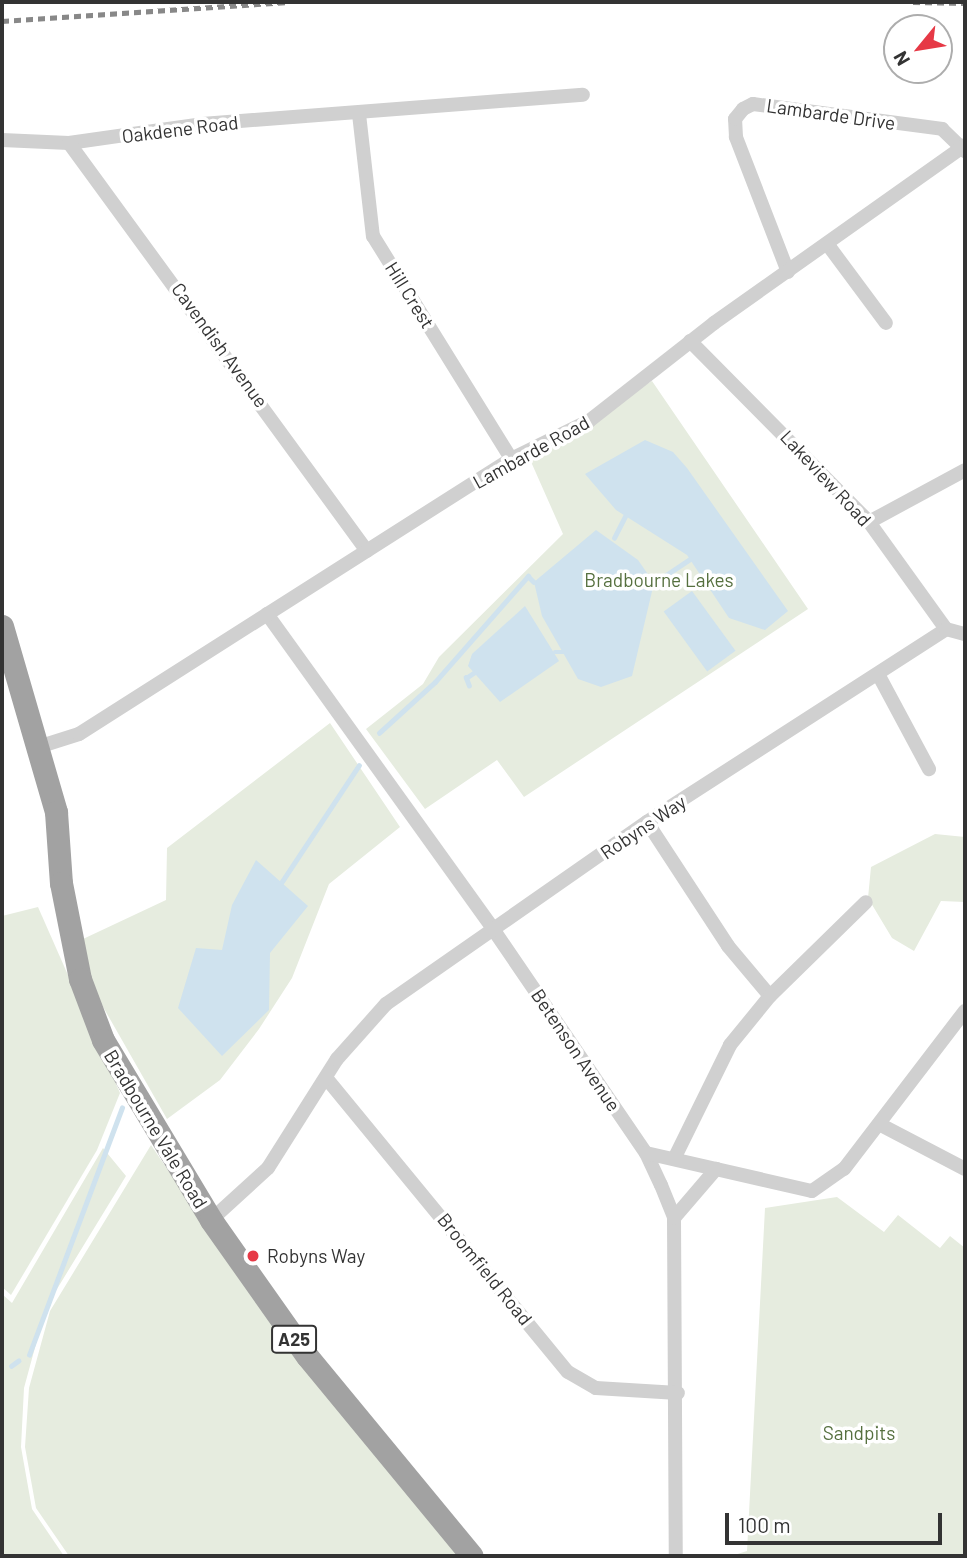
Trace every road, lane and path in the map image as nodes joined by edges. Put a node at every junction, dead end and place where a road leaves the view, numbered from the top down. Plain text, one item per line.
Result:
1 (583, 95) dead end
2 (359, 114) junction
3 (2, 140) edge
4 (69, 143) junction
5 (964, 148) edge
6 (828, 245) junction
7 (789, 272) junction
8 (886, 323) dead end
9 (690, 341) junction
10 (511, 459) junction
11 (965, 470) edge
12 (869, 522) junction
13 (367, 551) junction
14 (267, 614) junction
15 (2, 626) edge
16 (946, 629) junction
17 (965, 634) edge
18 (878, 674) junction
19 (38, 747) junction
20 (929, 769) dead end
21 (647, 822) junction
22 (866, 902) dead end
23 (493, 929) junction
24 (770, 996) junction
25 (965, 1011) edge
26 (327, 1079) junction
27 (879, 1124) junction
28 (646, 1153) junction
29 (674, 1159) junction
30 (965, 1169) edge
31 (716, 1170) junction
32 (674, 1218) junction
33 (211, 1220) junction
34 (678, 1393) junction
35 (472, 1556) edge
36 (676, 1556) edge

1 - 2 street, Oakdene Road
2 - 4 street, Oakdene Road
2 - 10 street, Hill Crest
3 - 4 street, Oakdene Road
4 - 13 street, Cavendish Avenue
5 - 6 street, Lambarde Road
5 - 7 street, Lambarde Drive
6 - 7 street, Lambarde Road
6 - 8 street
7 - 9 street, Lambarde Road
9 - 10 street, Lambarde Road
9 - 12 street, Lakeview Road
10 - 13 street, Lambarde Road
11 - 12 street
12 - 16 street, Lakeview Road
13 - 14 street, Lambarde Road
14 - 19 street, Lambarde Road
14 - 23 street, Betenson Avenue
15 - 19 highway, Bradbourne Vale Road / A25
16 - 17 street
16 - 18 street, Robyns Way
18 - 20 street
18 - 21 street, Robyns Way
19 - 33 highway, Bradbourne Vale Road / A25
21 - 23 street, Robyns Way
21 - 24 street
22 - 24 street
23 - 26 street, Robyns Way
23 - 28 street, Betenson Avenue
24 - 29 street
25 - 27 street
26 - 33 street, Robyns Way
26 - 34 street, Broomfield Road
27 - 30 street
27 - 31 street
28 - 29 street
28 - 32 street, Betenson Avenue
29 - 31 street
31 - 32 street
32 - 34 street, Betenson Avenue
33 - 35 highway, Bradbourne Vale Road / A25
34 - 36 street, Betenson Avenue

